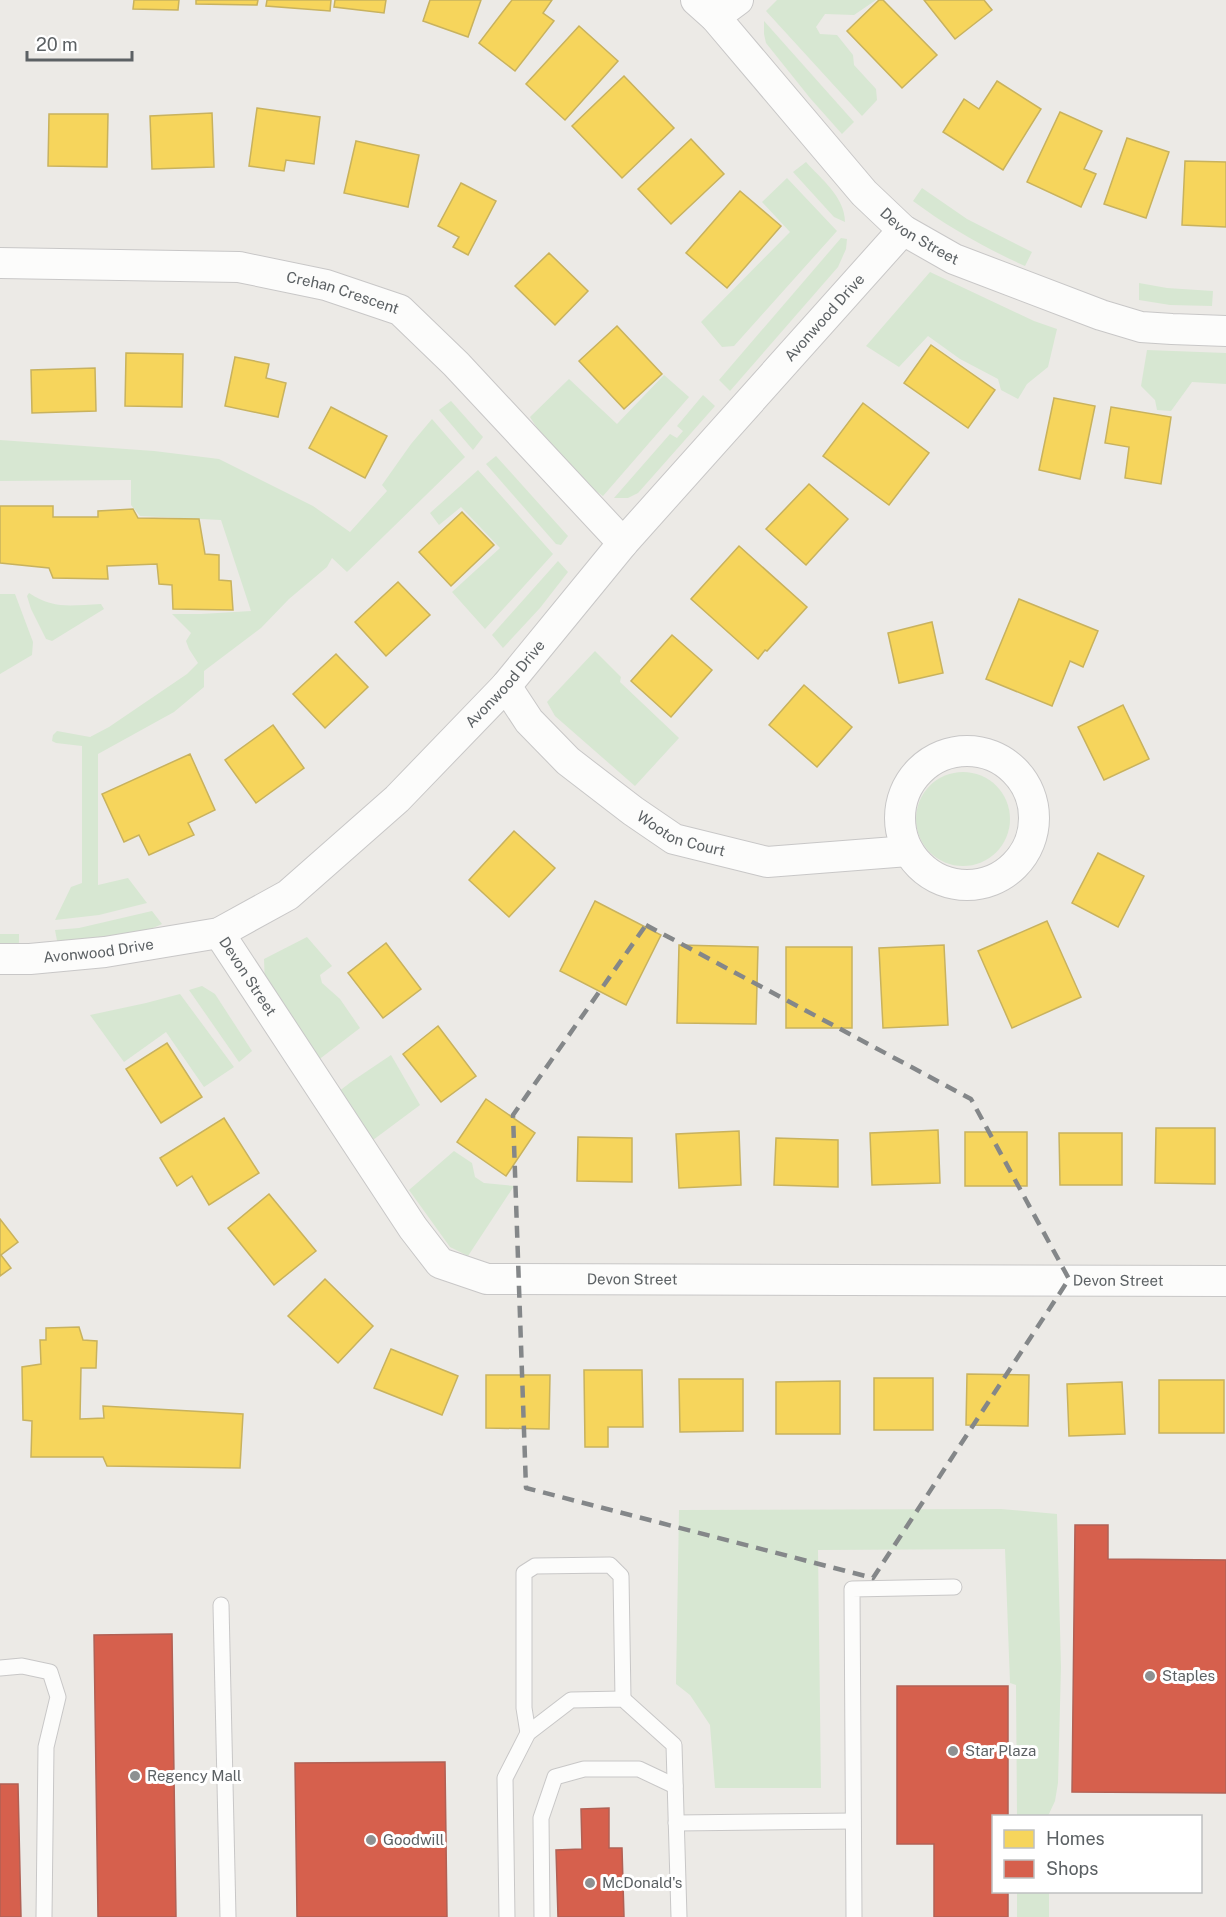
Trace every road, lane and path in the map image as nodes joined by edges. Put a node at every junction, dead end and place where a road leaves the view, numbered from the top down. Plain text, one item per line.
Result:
1 (717, 6) edge
2 (903, 230) junction
3 (0, 263) edge
4 (1226, 331) edge
5 (623, 543) junction
6 (506, 686) junction
7 (909, 851) junction
8 (219, 933) junction
9 (0, 960) edge
10 (1226, 1281) edge
11 (954, 1587) dead end
12 (221, 1605) dead end
13 (0, 1668) edge
14 (623, 1699) junction
15 (528, 1733) junction
16 (675, 1786) junction
17 (853, 1821) junction
18 (676, 1823) junction
19 (44, 1917) edge
20 (228, 1917) edge
21 (507, 1917) edge
22 (542, 1917) edge
23 (679, 1917) edge
24 (854, 1917) edge

1 - 2 street, Devon Street
2 - 4 street, Devon Street
2 - 5 street, Avonwood Drive
3 - 5 street, Crehan Crescent
5 - 6 street, Avonwood Drive
6 - 7 street, Wooton Court
6 - 8 street, Avonwood Drive
7 - 7 street
8 - 9 street, Avonwood Drive
8 - 10 street, Devon Street
11 - 17 lane
12 - 20 lane
13 - 19 lane
14 - 15 lane
14 - 15 lane
14 - 16 lane
15 - 21 lane
16 - 18 lane
16 - 22 lane
17 - 18 lane
17 - 24 lane
18 - 23 lane

